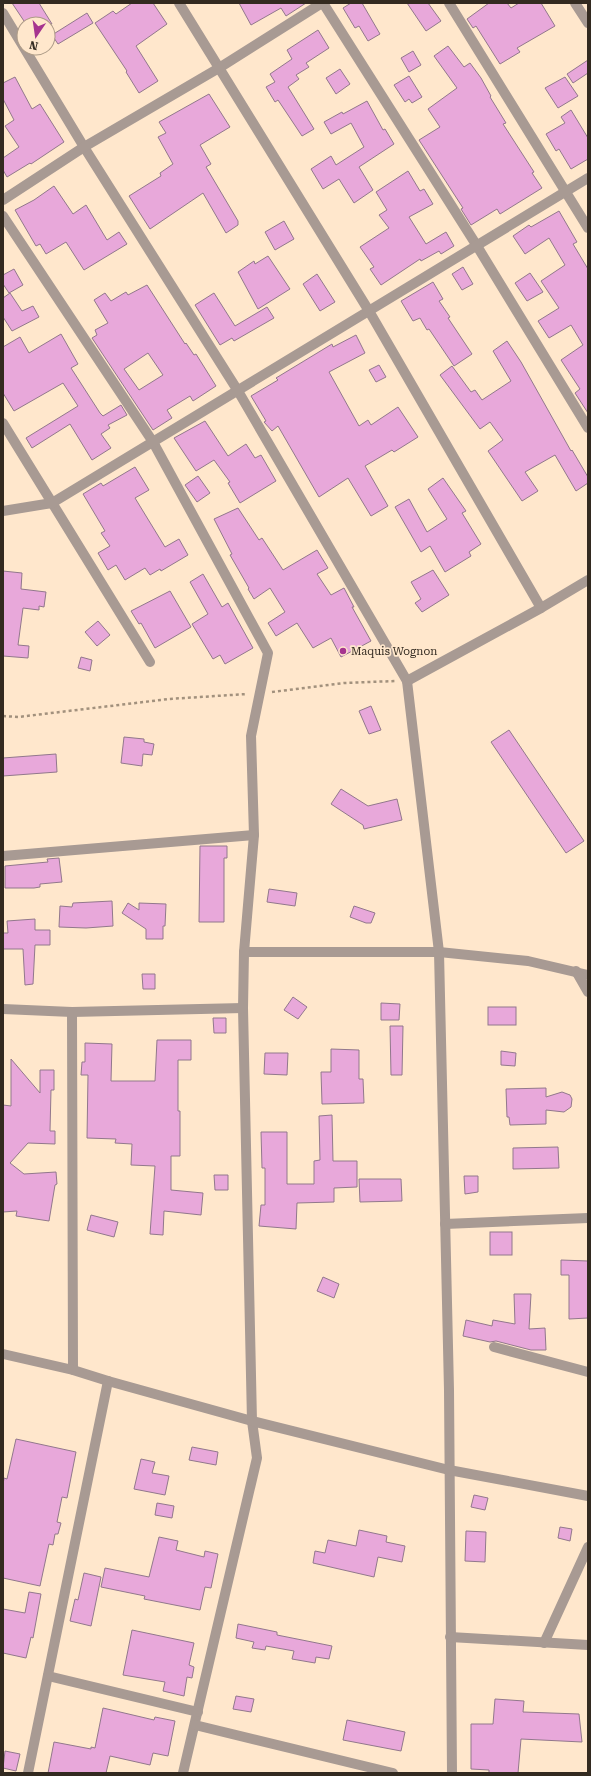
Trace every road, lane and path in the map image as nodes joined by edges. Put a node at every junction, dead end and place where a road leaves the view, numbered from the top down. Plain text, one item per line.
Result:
1 (179, 3) edge
2 (322, 3) edge
3 (449, 3) edge
4 (575, 3) edge
5 (3, 13) edge
6 (588, 23) edge
7 (219, 68) junction
8 (84, 148) junction
9 (588, 178) edge
10 (567, 191) junction
11 (3, 200) edge
12 (3, 216) edge
13 (588, 228) edge
14 (477, 246) junction
15 (369, 311) junction
16 (238, 391) junction
17 (3, 423) edge
18 (588, 428) edge
19 (153, 442) junction
20 (52, 503) junction
21 (3, 511) edge
22 (588, 580) edge
23 (541, 608) junction
24 (150, 662) dead end
25 (407, 681) junction
26 (260, 693) junction
27 (3, 716) edge
28 (254, 835) junction
29 (3, 856) edge
30 (244, 952) junction
31 (439, 952) junction
32 (576, 971) junction
33 (588, 975) edge
34 (588, 992) edge
35 (243, 1008) junction
36 (3, 1009) edge
37 (72, 1012) junction
38 (588, 1218) edge
39 (445, 1224) junction
40 (494, 1347) dead end
41 (3, 1354) edge
42 (73, 1370) junction
43 (588, 1372) edge
44 (108, 1382) junction
45 (252, 1421) junction
46 (450, 1470) junction
47 (588, 1496) edge
48 (588, 1547) edge
49 (450, 1637) junction
50 (544, 1643) junction
51 (588, 1645) edge
52 (48, 1676) junction
53 (198, 1712) junction
54 (195, 1725) junction
55 (28, 1773) edge
56 (183, 1773) edge
57 (393, 1773) edge
58 (452, 1773) edge

1 - 7 street
2 - 7 street
2 - 14 street
3 - 10 street
4 - 6 street
5 - 8 street
7 - 8 street
7 - 15 street
8 - 11 street
8 - 16 street
9 - 10 street
10 - 13 street
10 - 14 street
12 - 19 street
14 - 15 street
14 - 18 street
15 - 16 street
15 - 23 street
16 - 19 street
16 - 25 street
17 - 20 street
19 - 20 street
19 - 26 street
20 - 21 street
20 - 24 street
22 - 23 street
23 - 25 street
25 - 26 path
25 - 31 street
26 - 27 path
26 - 28 street
28 - 29 street
28 - 30 street
30 - 31 street
30 - 35 street
31 - 32 street
31 - 39 street
32 - 33 street
32 - 34 street
35 - 37 street
35 - 45 street
36 - 37 street
37 - 42 street
38 - 39 street
39 - 46 street
40 - 43 street
41 - 42 street
42 - 44 street
44 - 45 street
44 - 52 street
45 - 46 street
45 - 53 street
46 - 47 street
46 - 49 street
48 - 50 street
49 - 50 street
49 - 58 street
50 - 51 street
52 - 53 street
52 - 55 street
53 - 54 street
54 - 56 street
54 - 57 street

